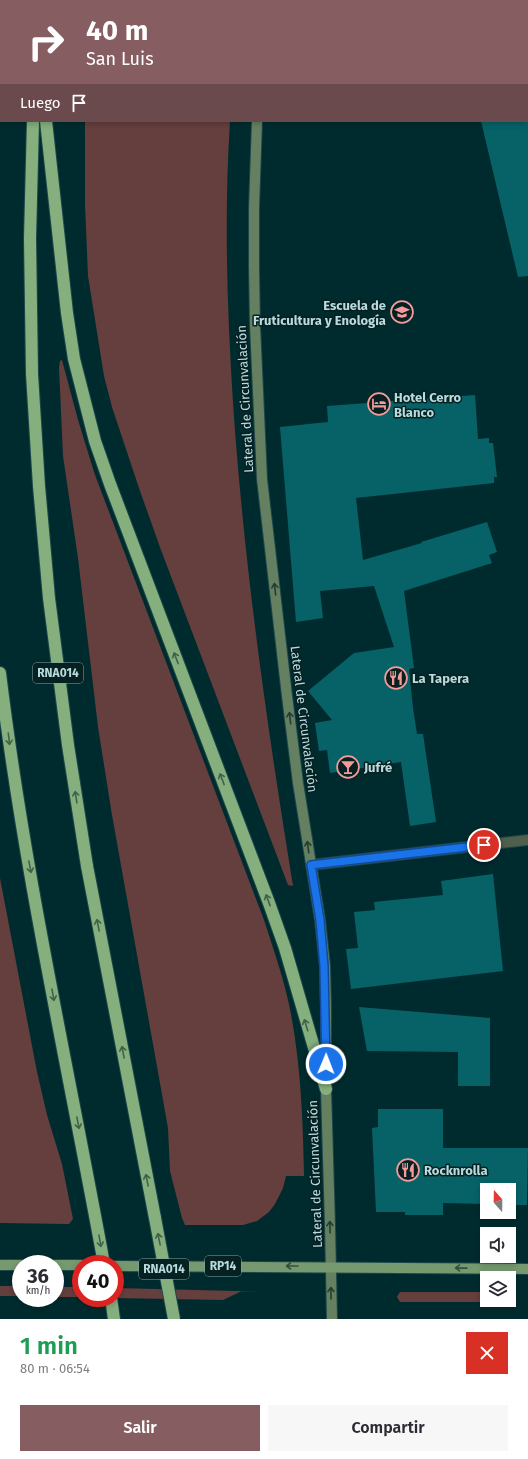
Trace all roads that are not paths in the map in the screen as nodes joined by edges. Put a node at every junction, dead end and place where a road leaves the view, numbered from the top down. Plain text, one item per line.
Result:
1 (33, 122) edge
2 (46, 122) edge
3 (257, 122) edge
4 (0, 673) edge
5 (528, 840) edge
6 (311, 865) junction
7 (326, 1089) junction
8 (102, 1255) edge
9 (0, 1265) edge
10 (12, 1265) edge
11 (124, 1266) edge
12 (331, 1266) junction
13 (528, 1269) edge
14 (112, 1307) edge
15 (114, 1319) edge
16 (174, 1319) edge
17 (332, 1319) edge

16 -> 1 highway, RNA014, bridge
7 -> 2 highway
6 -> 3 street, Lateral de Circunvalación
4 -> 8 highway
5 - 6 street
6 - 7 street, Lateral de Circunvalación
12 -> 7 street, Lateral de Circunvalación
9 - 10 main road
12 -> 11 main road, RP14
13 -> 12 main road, RP14
17 -> 12 street, Lateral de Circunvalación
14 - 15 highway

